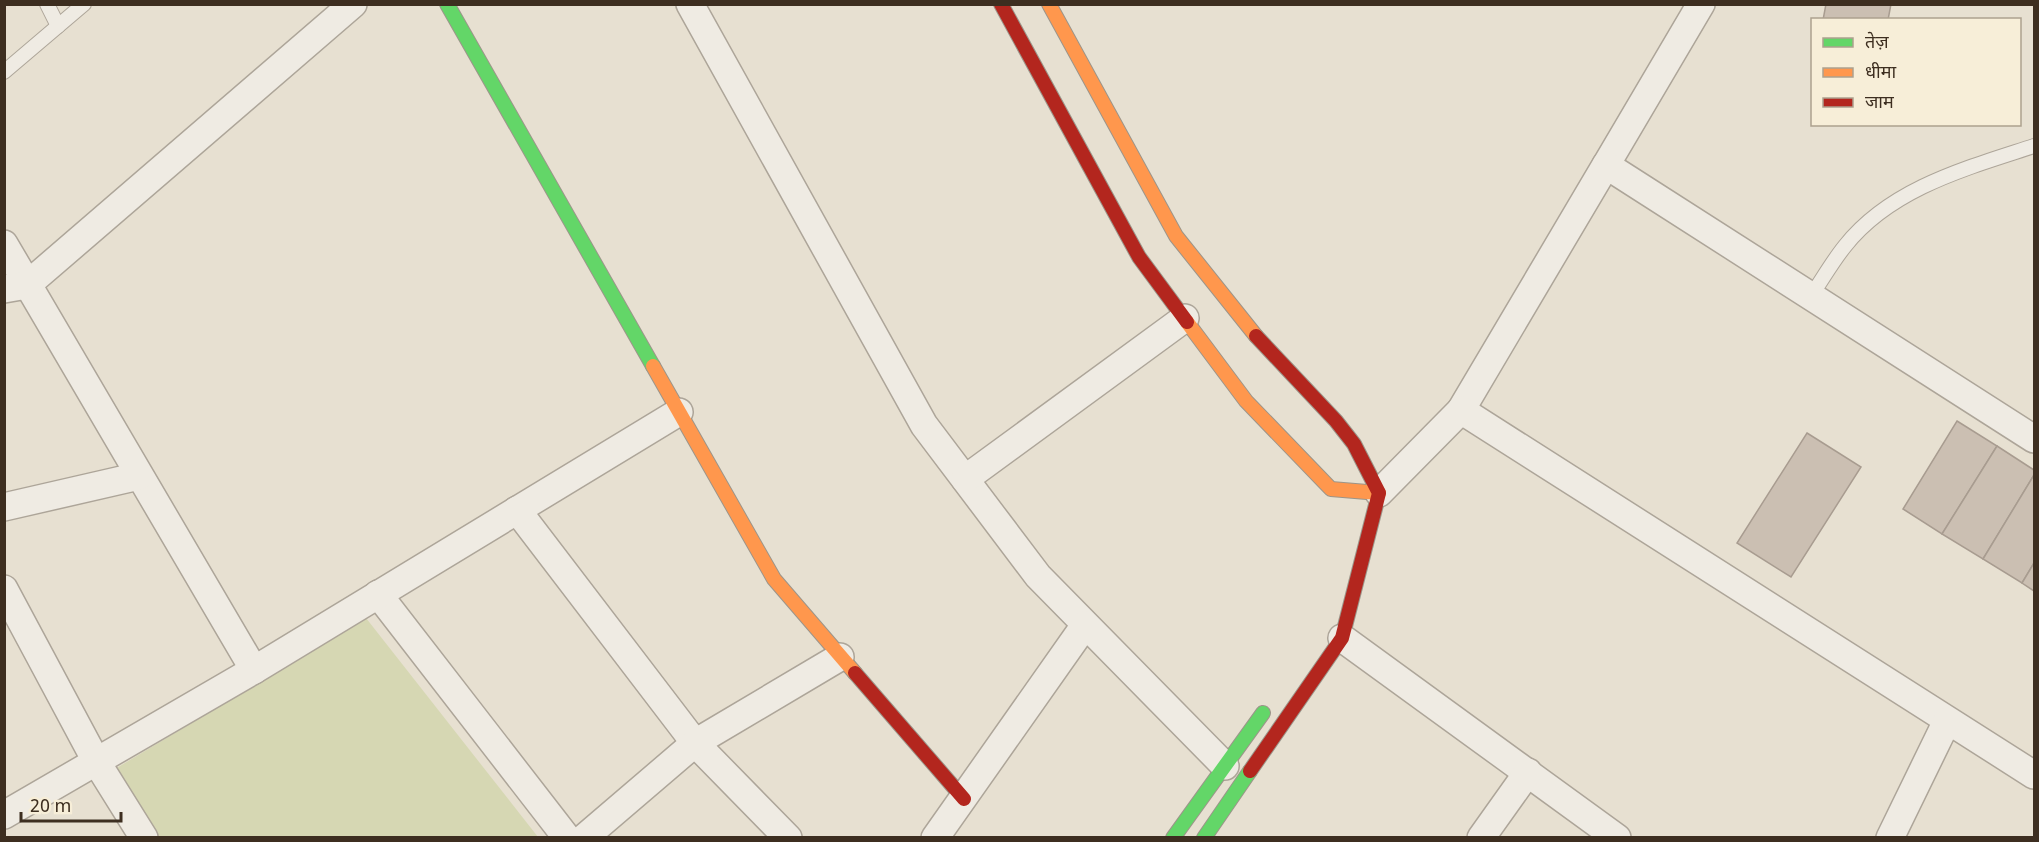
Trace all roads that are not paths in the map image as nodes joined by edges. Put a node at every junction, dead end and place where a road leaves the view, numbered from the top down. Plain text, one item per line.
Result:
1 (47, 4) edge
2 (84, 4) edge
3 (353, 4) edge
4 (447, 4) edge
5 (690, 4) edge
6 (1001, 4) edge
7 (1049, 4) edge
8 (1701, 4) edge
9 (58, 26) junction
10 (4, 72) edge
11 (2034, 146) edge
12 (1606, 165) junction
13 (4, 244) edge
14 (16, 287) edge
15 (1811, 296) junction
16 (1185, 318) junction
17 (1461, 410) junction
18 (679, 412) junction
19 (2034, 439) edge
20 (140, 476) junction
21 (965, 479) junction
22 (1379, 493) junction
23 (4, 507) edge
24 (517, 510) junction
25 (4, 589) edge
26 (378, 594) junction
27 (1085, 625) junction
28 (1334, 636) junction
29 (840, 657) junction
30 (254, 670) junction
31 (1271, 702) dead end
32 (1947, 721) junction
33 (695, 743) junction
34 (96, 761) junction
35 (1225, 766) junction
36 (1528, 772) junction
37 (2034, 775) edge
38 (964, 799) junction
39 (4, 815) edge
40 (144, 837) edge
41 (567, 837) edge
42 (584, 837) edge
43 (788, 837) edge
44 (935, 837) edge
45 (1173, 837) edge
46 (1204, 837) edge
47 (1481, 837) edge
48 (1617, 837) edge
49 (1890, 837) edge

1 - 9 lane
2 - 9 lane
3 - 14 street
4 - 18 street
5 - 21 street
6 - 16 street
7 - 22 street
8 - 12 street
9 - 10 lane
11 - 15 lane
12 - 15 street
12 - 17 street
13 - 14 street
14 - 20 street
15 - 19 street
16 - 21 street
16 - 22 street
17 - 22 street
17 - 32 street
18 - 24 street
18 - 29 street
20 - 23 street
20 - 30 street
21 - 27 street
22 - 28 street
24 - 26 street
24 - 33 street
25 - 34 street
26 - 30 street
26 - 41 street
27 - 35 street
27 - 38 street
28 - 36 street
28 - 46 street
29 - 33 street
29 - 38 street
30 - 34 street
31 - 35 street
32 - 37 street
32 - 49 street
33 - 42 street
33 - 43 street
34 - 39 street
34 - 40 street
35 - 45 street
36 - 47 street
36 - 48 street
38 - 44 street

